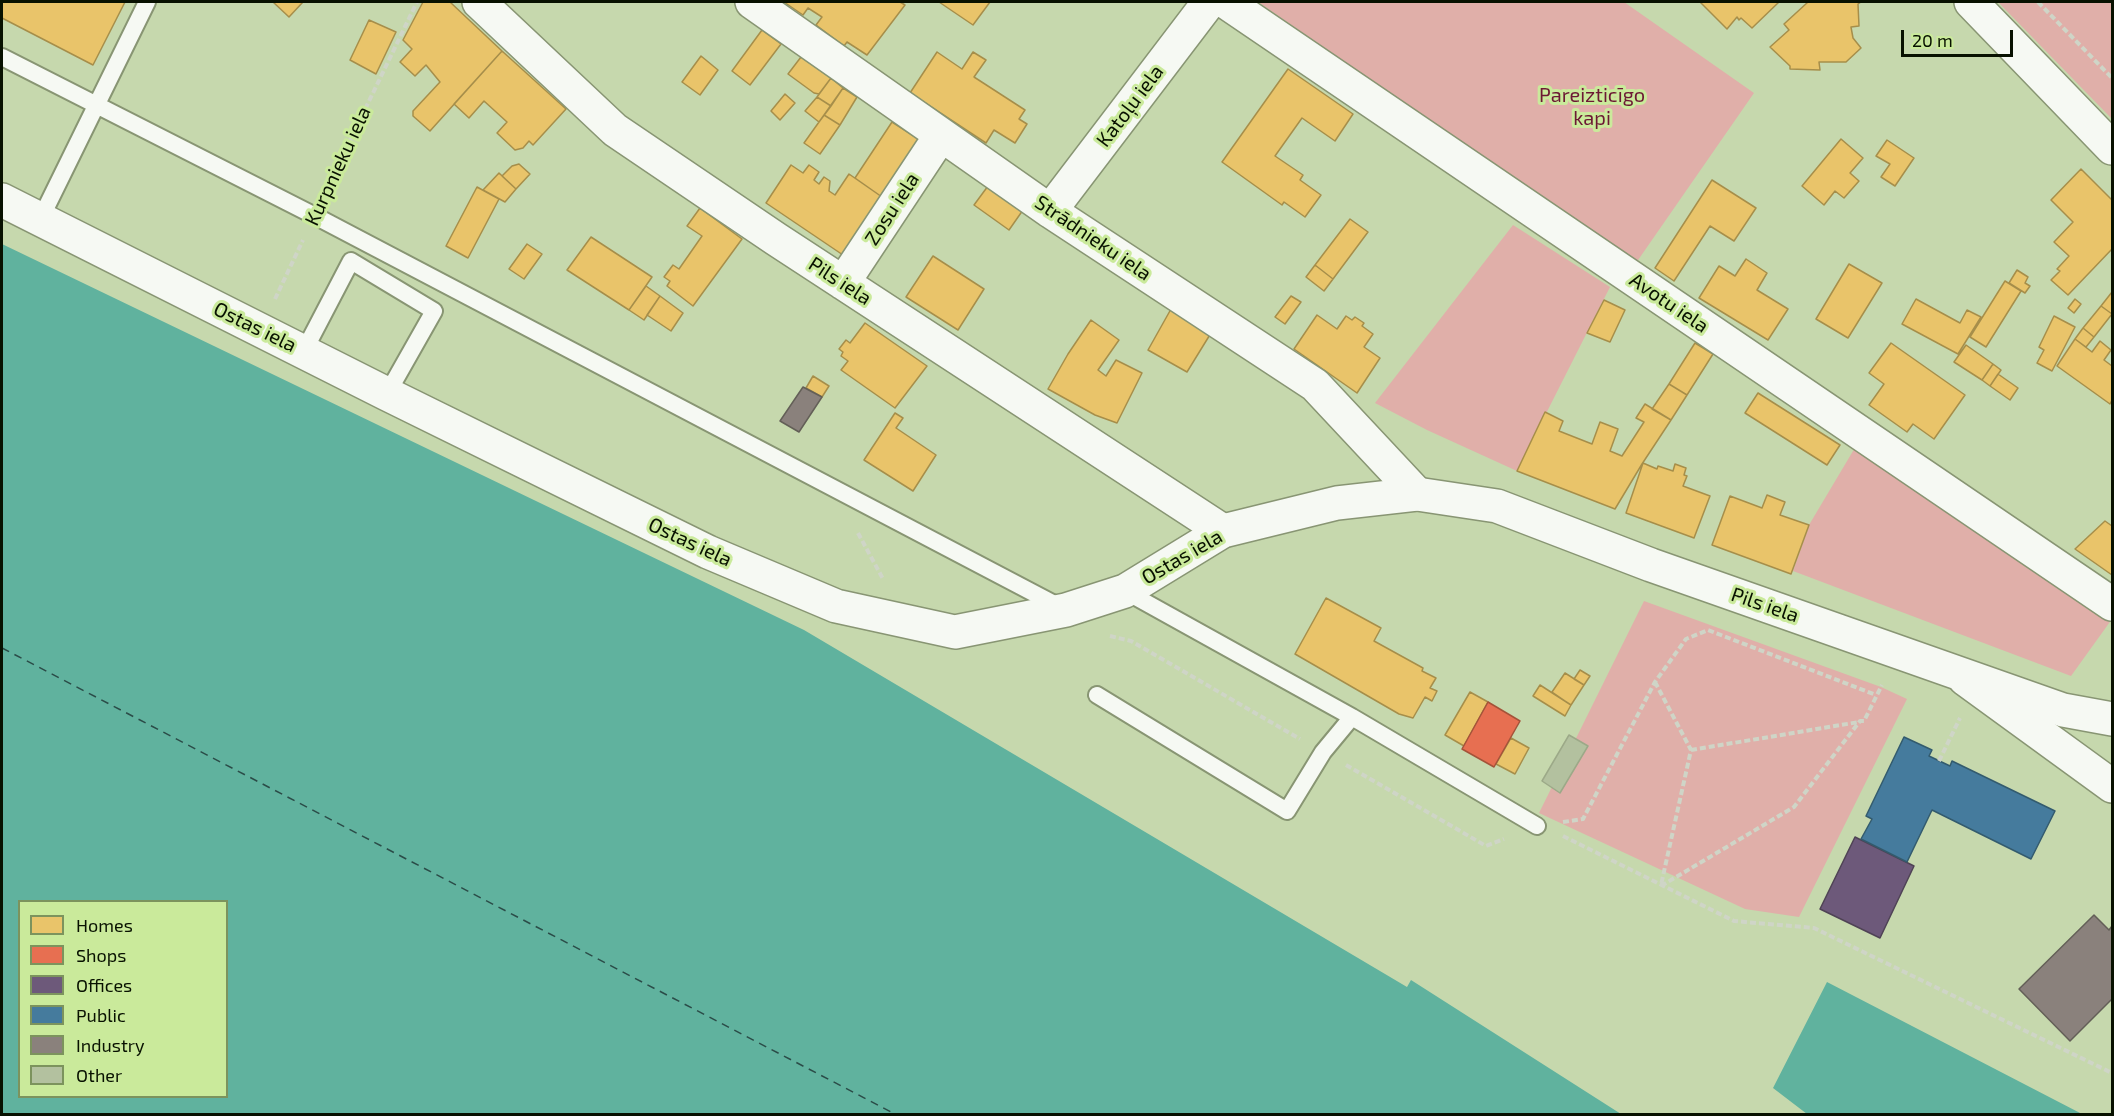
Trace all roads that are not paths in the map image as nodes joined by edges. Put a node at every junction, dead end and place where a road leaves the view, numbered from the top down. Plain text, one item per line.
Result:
1 (147, 2) edge
2 (479, 2) edge
3 (752, 2) edge
4 (1209, 2) edge
5 (1226, 2) edge
6 (1971, 2) edge
7 (2, 57) edge
8 (97, 105) junction
9 (940, 135) junction
10 (2112, 148) edge
11 (2, 200) edge
12 (1050, 211) junction
13 (40, 220) junction
14 (843, 283) junction
15 (304, 351) junction
16 (387, 394) junction
17 (1417, 494) junction
18 (1223, 531) junction
19 (1125, 591) junction
20 (2112, 604) edge
21 (1066, 610) junction
22 (1954, 671) junction
23 (1097, 695) dead end
24 (1352, 717) junction
25 (2112, 719) edge
26 (2112, 786) edge
27 (1537, 826) road end

1 - 8 lane
2 - 14 street, Pils iela
3 - 9 street, Strādnieku iela
4 - 12 street, Katoļu iela
5 - 20 street, Avotu iela
6 - 10 street
7 - 8 lane
8 - 13 lane
8 - 21 lane
9 - 12 street, Strādnieku iela
9 - 14 street, Zosu iela
11 - 13 street, Ostas iela
12 - 17 street, Strādnieku iela
13 - 15 street, Ostas iela
14 - 18 street, Pils iela
15 - 16 street, Ostas iela
15 - 16 lane
16 - 21 street, Ostas iela
17 - 18 street, Ostas iela
17 - 22 street, Pils iela
18 - 19 street, Ostas iela
19 - 21 street, Ostas iela
19 - 24 lane
22 - 25 street, Pils iela
22 - 26 street
23 - 24 lane
24 - 27 lane

